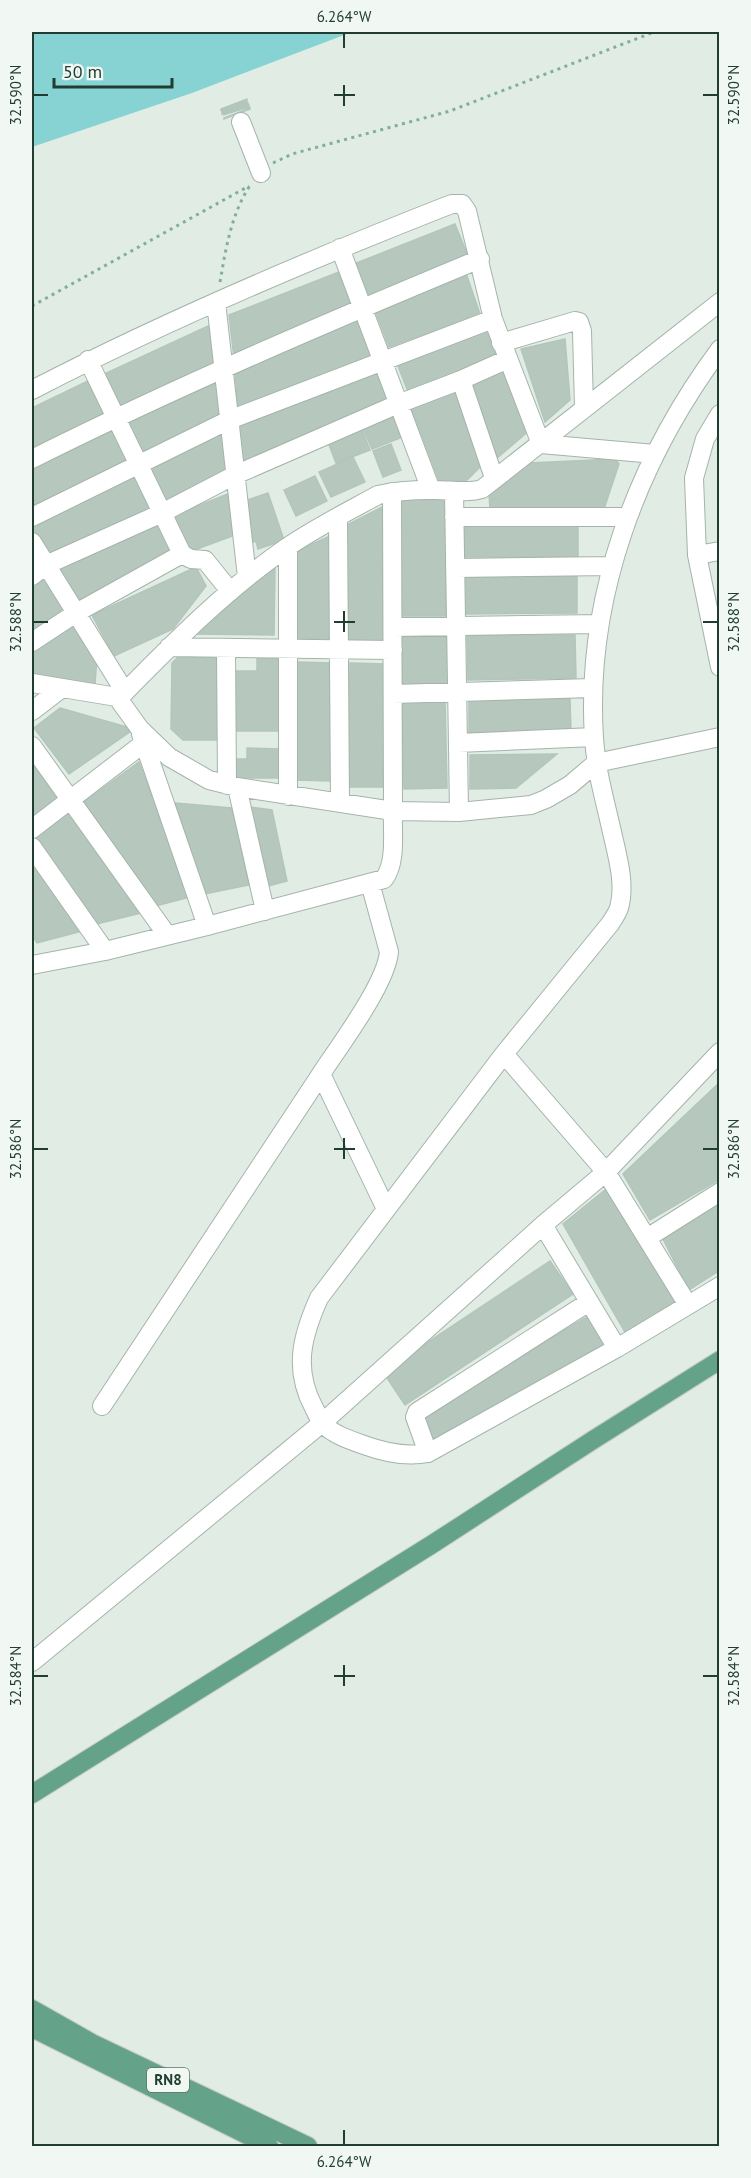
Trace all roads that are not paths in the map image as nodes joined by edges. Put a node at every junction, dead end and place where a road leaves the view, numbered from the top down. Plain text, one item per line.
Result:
1 (241, 122) dead end
2 (255, 179) road end
3 (340, 248) junction
4 (480, 259) junction
5 (216, 302) junction
6 (720, 302) edge
7 (362, 308) junction
8 (493, 319) junction
9 (720, 349) edge
10 (504, 351) junction
11 (88, 360) junction
12 (381, 360) junction
13 (223, 367) junction
14 (461, 380) junction
15 (32, 390) edge
16 (398, 404) junction
17 (584, 408) junction
18 (720, 414) edge
19 (115, 417) junction
20 (229, 420) junction
21 (541, 444) junction
22 (655, 454) junction
23 (32, 459) edge
24 (138, 465) junction
25 (235, 475) junction
26 (494, 478) junction
27 (431, 489) junction
28 (454, 490) junction
29 (392, 492) junction
30 (162, 513) junction
31 (32, 516) edge
32 (338, 517) junction
33 (454, 517) junction
34 (628, 517) junction
35 (32, 543) edge
36 (288, 547) junction
37 (720, 550) edge
38 (182, 554) junction
39 (698, 555) junction
40 (611, 566) junction
41 (455, 568) junction
42 (39, 570) edge
43 (247, 577) junction
44 (230, 591) junction
45 (76, 613) junction
46 (599, 624) junction
47 (456, 626) junction
48 (393, 627) junction
49 (32, 642) edge
50 (169, 647) junction
51 (226, 648) junction
52 (288, 649) junction
53 (339, 649) junction
54 (393, 650) junction
55 (720, 667) edge
56 (32, 683) edge
57 (62, 688) junction
58 (592, 688) junction
59 (457, 692) junction
60 (121, 694) junction
61 (393, 694) junction
62 (32, 711) edge
63 (142, 736) junction
64 (594, 737) junction
65 (720, 737) edge
66 (458, 743) junction
67 (32, 746) edge
68 (596, 763) junction
69 (232, 786) junction
70 (288, 796) junction
71 (70, 800) junction
72 (340, 803) junction
73 (393, 811) junction
74 (459, 812) junction
75 (32, 829) edge
76 (32, 847) edge
77 (370, 883) junction
78 (265, 911) junction
79 (207, 926) junction
80 (167, 935) junction
81 (105, 951) junction
82 (34, 960) edge
83 (720, 1052) edge
84 (504, 1054) junction
85 (321, 1074) junction
86 (606, 1172) junction
87 (720, 1192) edge
88 (386, 1209) junction
89 (543, 1225) junction
90 (647, 1238) junction
91 (720, 1286) edge
92 (589, 1302) junction
93 (688, 1305) junction
94 (617, 1348) junction
95 (720, 1360) edge
96 (102, 1406) dead end
97 (322, 1423) junction
98 (428, 1454) junction
99 (32, 1662) edge
100 (32, 1794) edge
101 (32, 2009) edge
102 (32, 2028) edge
103 (268, 2146) edge
104 (308, 2146) edge

1 - 2 street
3 - 4 street
3 - 5 street
3 - 7 street
4 - 7 street
4 - 8 street
5 - 11 street
5 - 13 street
6 - 17 street
7 - 12 street
7 - 13 street
8 - 10 street
8 - 12 street
9 - 22 street
10 - 14 street
10 - 17 street
10 - 21 street
11 - 15 street
11 - 19 street
12 - 16 street
12 - 20 street
13 - 19 street
13 - 20 street
14 - 16 street
14 - 26 street
16 - 25 street
16 - 27 street
17 - 21 street
18 - 39 street
19 - 23 street
19 - 24 street
20 - 24 street
20 - 25 street
21 - 22 street
21 - 26 street
22 - 34 street
24 - 30 street
24 - 31 street
25 - 30 street
25 - 43 street
26 - 28 street
27 - 28 street
27 - 29 street
28 - 33 street
29 - 32 street
29 - 48 street
30 - 38 street
30 - 42 street
32 - 36 street
32 - 53 street
33 - 34 street
33 - 41 street
34 - 40 street
35 - 42 street
36 - 43 street
36 - 52 street
37 - 39 street
38 - 44 street
38 - 45 street
39 - 55 street
40 - 41 street
40 - 46 street
41 - 47 street
42 - 45 street
43 - 44 street
44 - 50 street
45 - 49 street
45 - 60 street
46 - 47 street
46 - 58 street
47 - 48 street
47 - 59 street
48 - 54 street
50 - 51 street
50 - 60 street
51 - 52 street
51 - 69 street
52 - 53 street
52 - 70 street
53 - 54 street
53 - 72 street
54 - 61 street
56 - 57 street
57 - 60 street
57 - 62 street
58 - 59 street
58 - 64 street
59 - 61 street
59 - 66 street
60 - 63 street
61 - 73 street
63 - 69 street
63 - 71 street
63 - 79 street
64 - 66 street
64 - 68 street
65 - 68 street
66 - 74 street
67 - 71 street
68 - 74 street
68 - 84 street
69 - 70 street
69 - 78 street
70 - 72 street
71 - 75 street
71 - 80 street
72 - 73 street
73 - 74 street
73 - 77 street
76 - 81 street
77 - 78 street
77 - 85 street
78 - 79 street
79 - 80 street
80 - 81 street
81 - 82 street
83 - 86 street
84 - 86 street
84 - 88 street
85 - 88 street
85 - 96 street
86 - 89 street
86 - 90 street
87 - 90 street
88 - 97 street
89 - 92 street
89 - 97 street
90 - 93 street
91 - 93 street
92 - 94 street
92 - 98 street
93 - 94 street
94 - 98 street
95 - 100 main road
97 - 98 street
97 - 99 street
101 - 104 main road, RN8
102 - 103 main road, RN8

